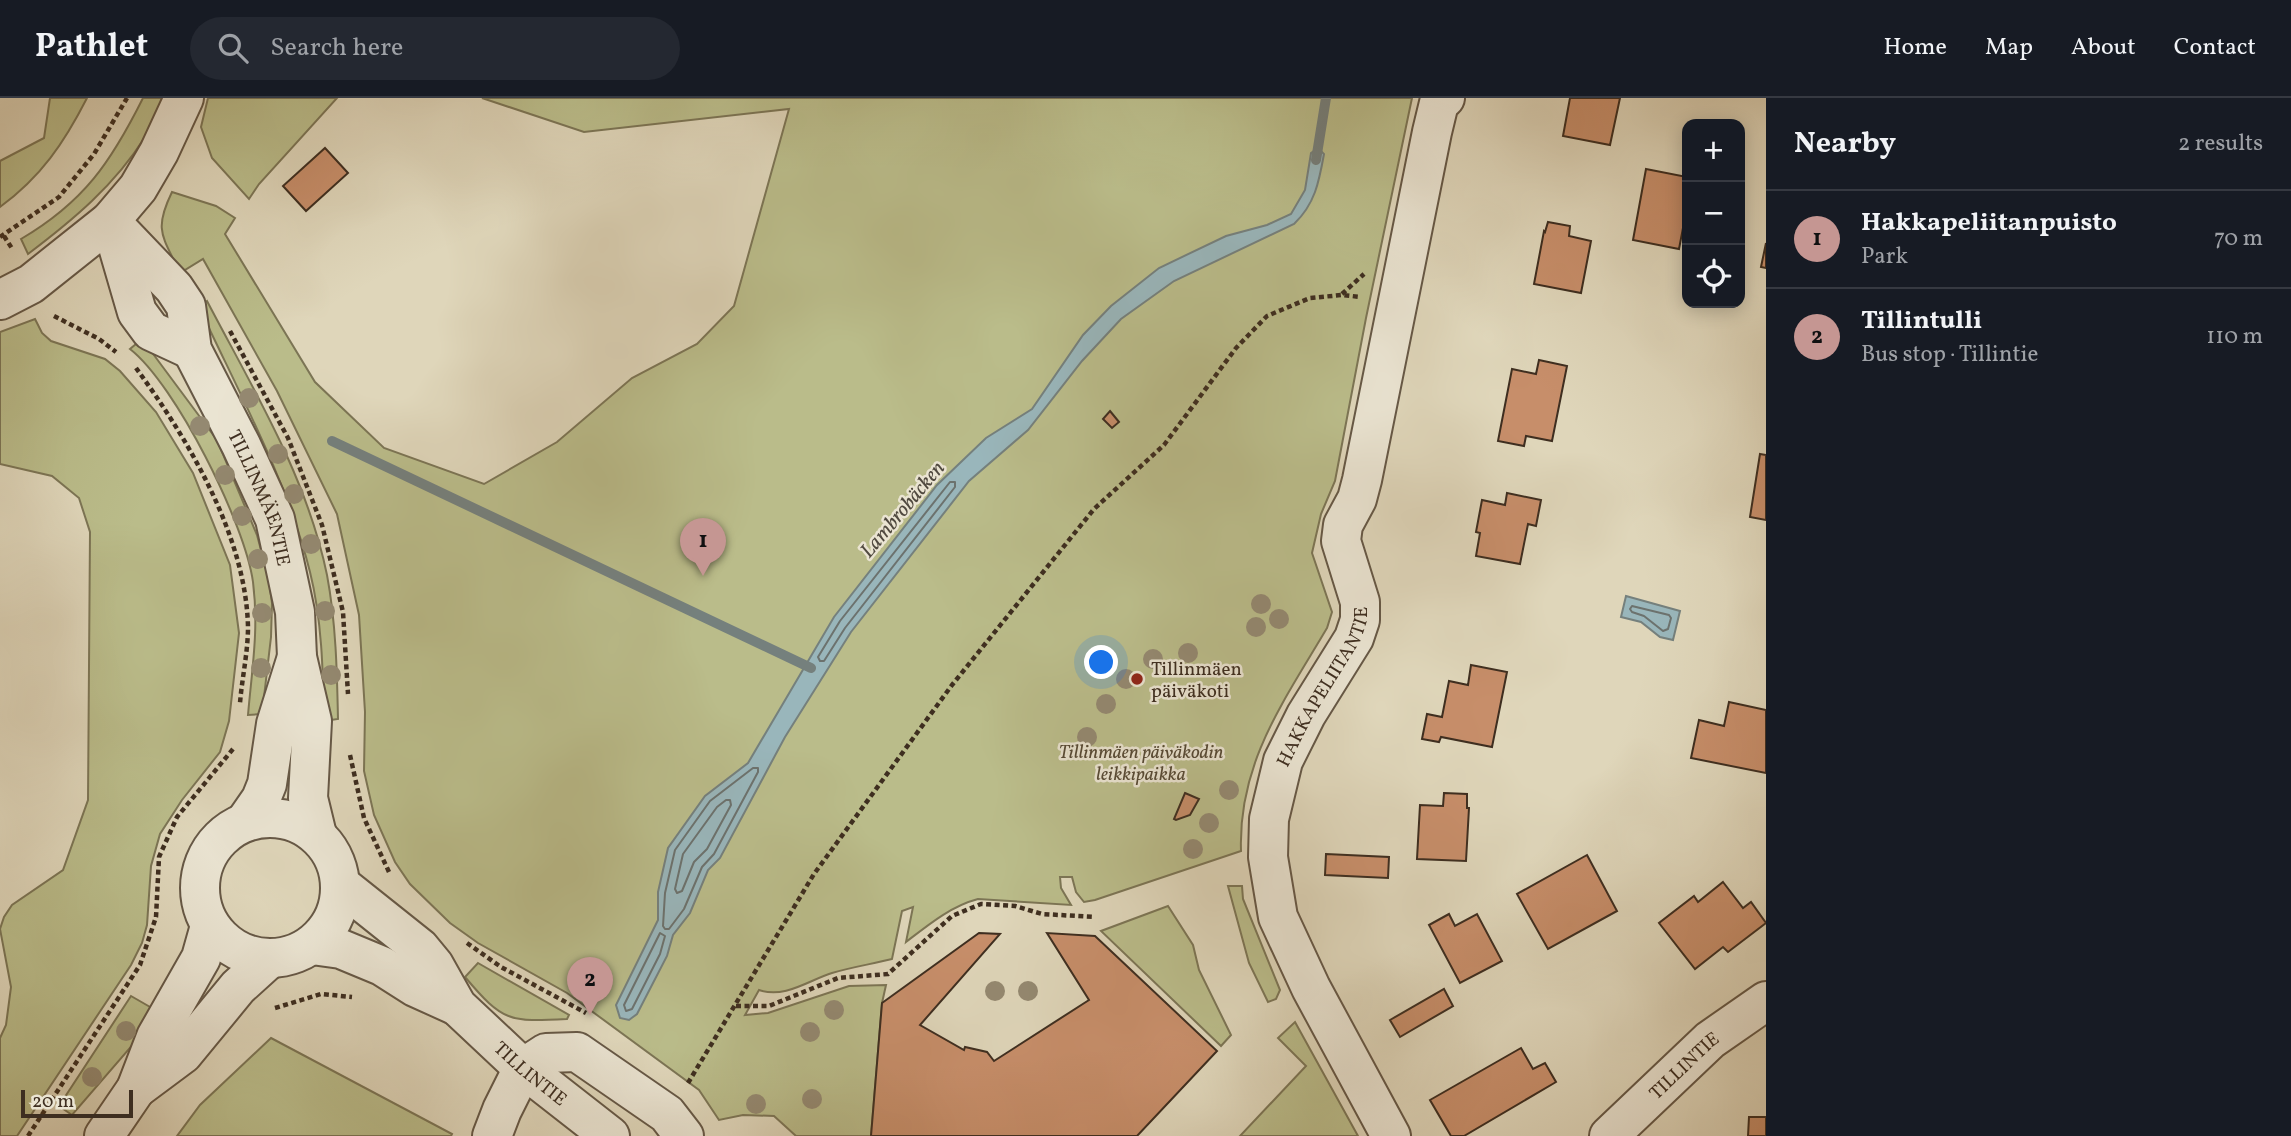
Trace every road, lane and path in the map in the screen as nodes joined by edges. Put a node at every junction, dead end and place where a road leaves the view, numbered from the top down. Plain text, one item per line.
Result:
1 (127, 98) edge
2 (184, 98) edge
3 (1445, 98) edge
4 (110, 220) junction
5 (2, 236) edge
6 (16, 292) edge
7 (1365, 297) dead end
8 (125, 359) dead end
9 (134, 366) dead end
10 (297, 657) junction
11 (239, 706) dead end
12 (235, 746) dead end
13 (245, 822) junction
14 (317, 835) junction
15 (341, 885) junction
16 (1095, 917) dead end
17 (211, 926) junction
18 (459, 937) dead end
19 (312, 945) junction
20 (269, 959) junction
21 (1766, 1001) edge
22 (457, 1006) junction
23 (735, 1006) junction
24 (590, 1015) dead end
25 (523, 1068) junction
26 (679, 1081) dead end
27 (136, 1089) junction
28 (28, 1136) edge
29 (104, 1136) edge
30 (492, 1136) edge
31 (610, 1136) edge
32 (684, 1136) edge
33 (1391, 1136) edge
34 (1609, 1136) edge

1 - 5 path
2 - 4 street
3 - 33 street, HAKKAPELIITANTIE
4 - 6 street
4 - 10 street, TILLINMÄENTIE
5 - 6 path
6 - 8 path
7 - 23 path
9 - 11 path
10 - 13 street, TILLINMÄENTIE
10 - 14 street, TILLINMÄENTIE
12 - 28 path
13 - 14 street
13 - 17 street
14 - 15 street
15 - 19 street
15 - 22 street, TILLINTIE
16 - 23 path
17 - 20 street
17 - 27 street
18 - 24 path
19 - 20 street
19 - 22 street, TILLINTIE
20 - 27 street
21 - 34 street, TILLINTIE
22 - 25 street, TILLINTIE
23 - 26 path
25 - 30 street
25 - 31 street, TILLINTIE
25 - 32 street
27 - 29 street

